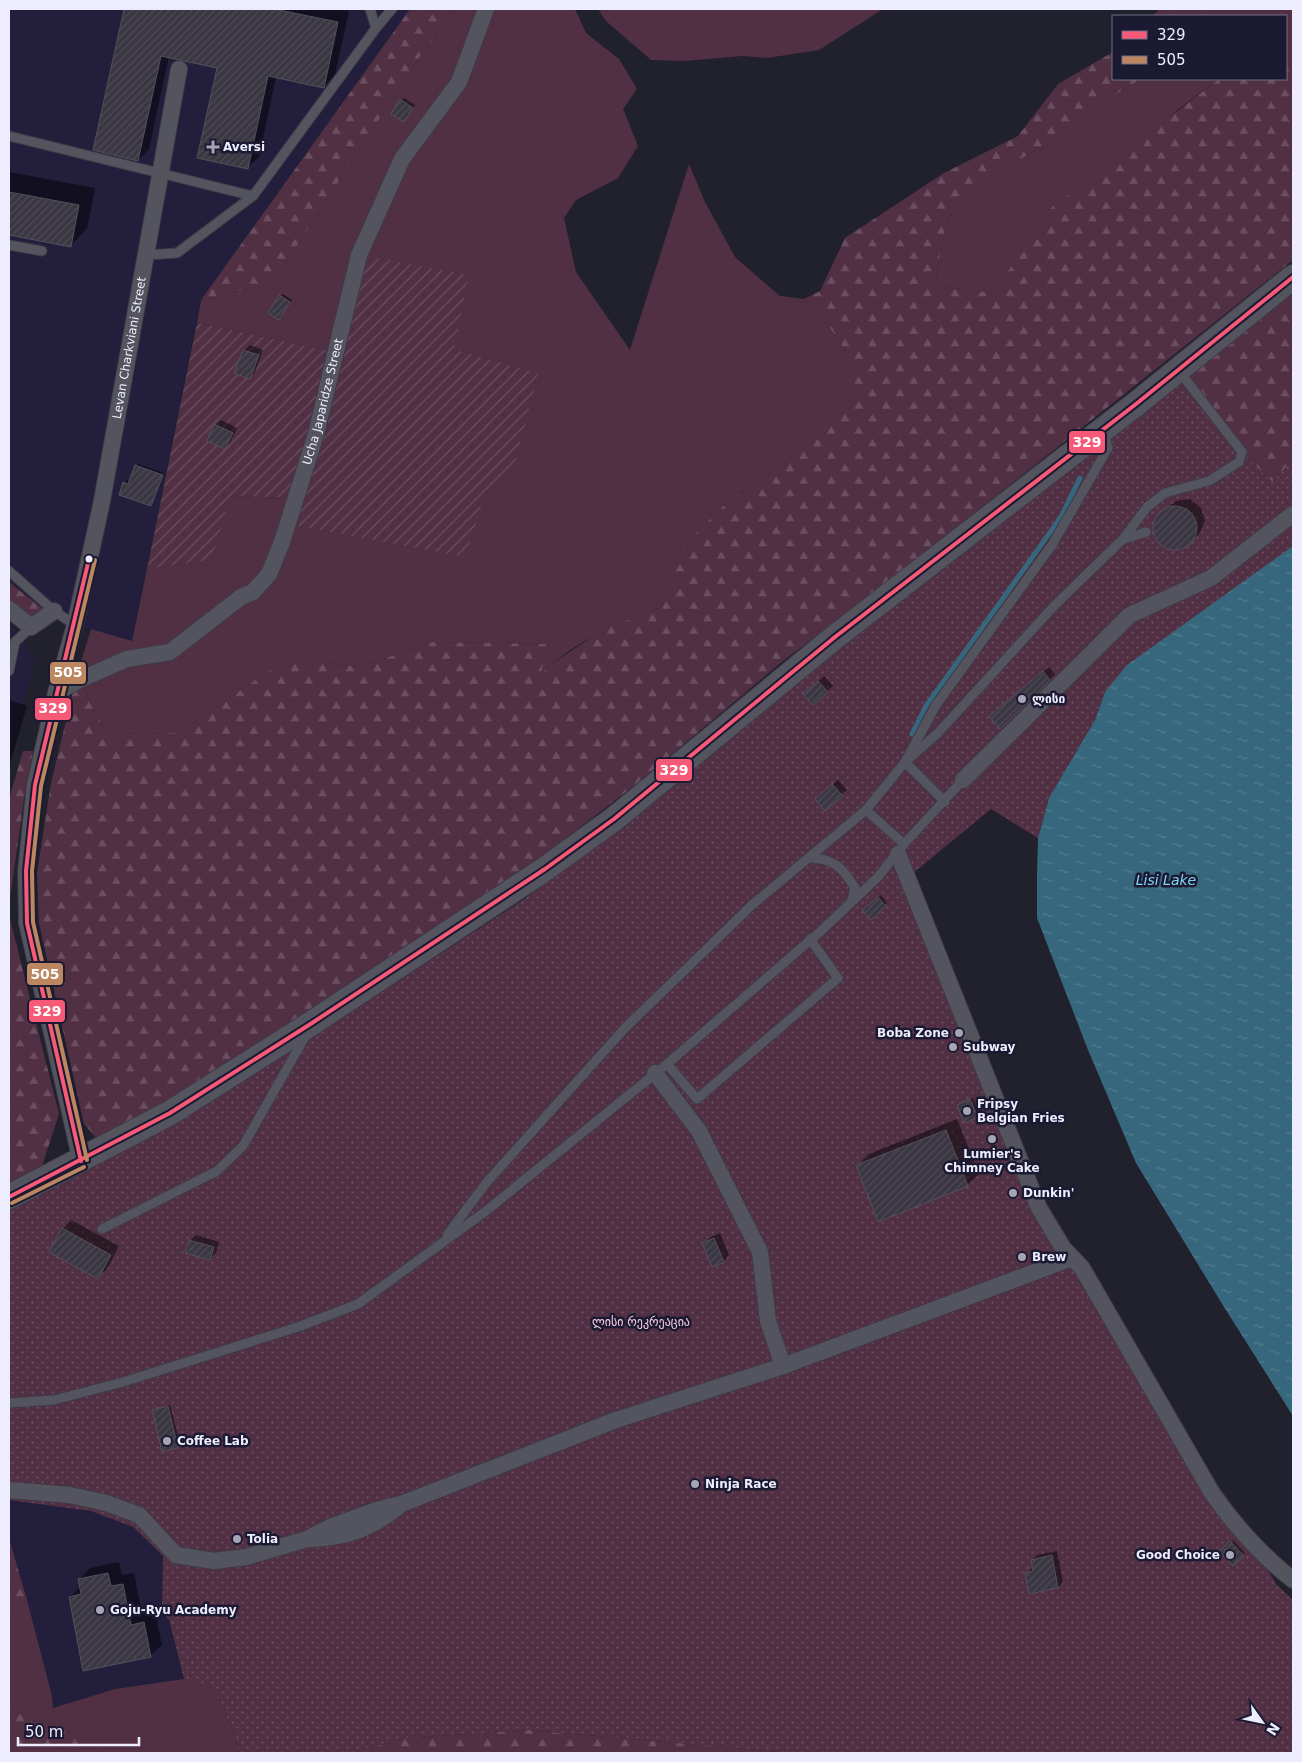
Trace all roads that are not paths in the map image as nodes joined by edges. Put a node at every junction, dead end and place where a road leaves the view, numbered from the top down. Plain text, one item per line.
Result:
1 (370, 9) edge
2 (392, 9) edge
3 (486, 9) edge
4 (376, 28) junction
5 (179, 69) dead end
6 (9, 136) edge
7 (160, 173) junction
8 (253, 196) junction
9 (9, 245) edge
10 (42, 251) dead end
11 (147, 255) junction
12 (1293, 277) edge
13 (1179, 371) junction
14 (1104, 429) junction
15 (1293, 514) edge
16 (1146, 532) dead end
17 (1123, 539) junction
18 (9, 571) edge
19 (9, 609) edge
20 (54, 611) junction
21 (75, 625) junction
22 (31, 627) junction
23 (12, 639) edge
24 (9, 672) edge
25 (56, 693) junction
26 (905, 762) junction
27 (963, 780) joint
28 (945, 802) junction
29 (866, 810) junction
30 (901, 850) junction
31 (810, 858) junction
32 (852, 900) junction
33 (810, 939) junction
34 (312, 1023) junction
35 (661, 1069) junction
36 (80, 1161) junction
37 (9, 1197) edge
38 (102, 1229) dead end
39 (443, 1242) junction
40 (1072, 1258) junction
41 (782, 1366) junction
42 (9, 1403) edge
43 (9, 1490) edge
44 (1293, 1580) edge

1 - 4 lane
2 - 4 lane
3 - 25 street, Ucha Japaridze Street
4 - 8 lane
5 - 7 street, Levan Charkviani Street
6 - 7 lane
7 - 8 lane
7 - 11 street, Levan Charkviani Street
8 - 11 lane
9 - 10 lane
11 - 21 street, Levan Charkviani Street
12 - 13 main road
13 - 14 main road
13 - 17 lane
14 - 26 lane
14 - 34 main road
15 - 27 street
16 - 17 lane
17 - 26 lane
18 - 20 lane
19 - 22 street
20 - 21 lane
20 - 22 street
21 - 25 street, Levan Charkviani Street
22 - 23 lane
23 - 24 lane
25 - 36 street, Levan Charkviani Street
26 - 28 lane
26 - 29 lane
27 - 28 lane
28 - 30 lane
29 - 30 lane
29 - 31 lane
30 - 32 lane
30 - 40 street
31 - 32 lane
31 - 39 lane
32 - 33 lane
33 - 35 lane
33 - 35 lane
34 - 36 main road
34 - 38 lane
35 - 39 lane
35 - 41 street
36 - 37 main road
39 - 42 lane
40 - 41 street
40 - 44 street
41 - 43 street

